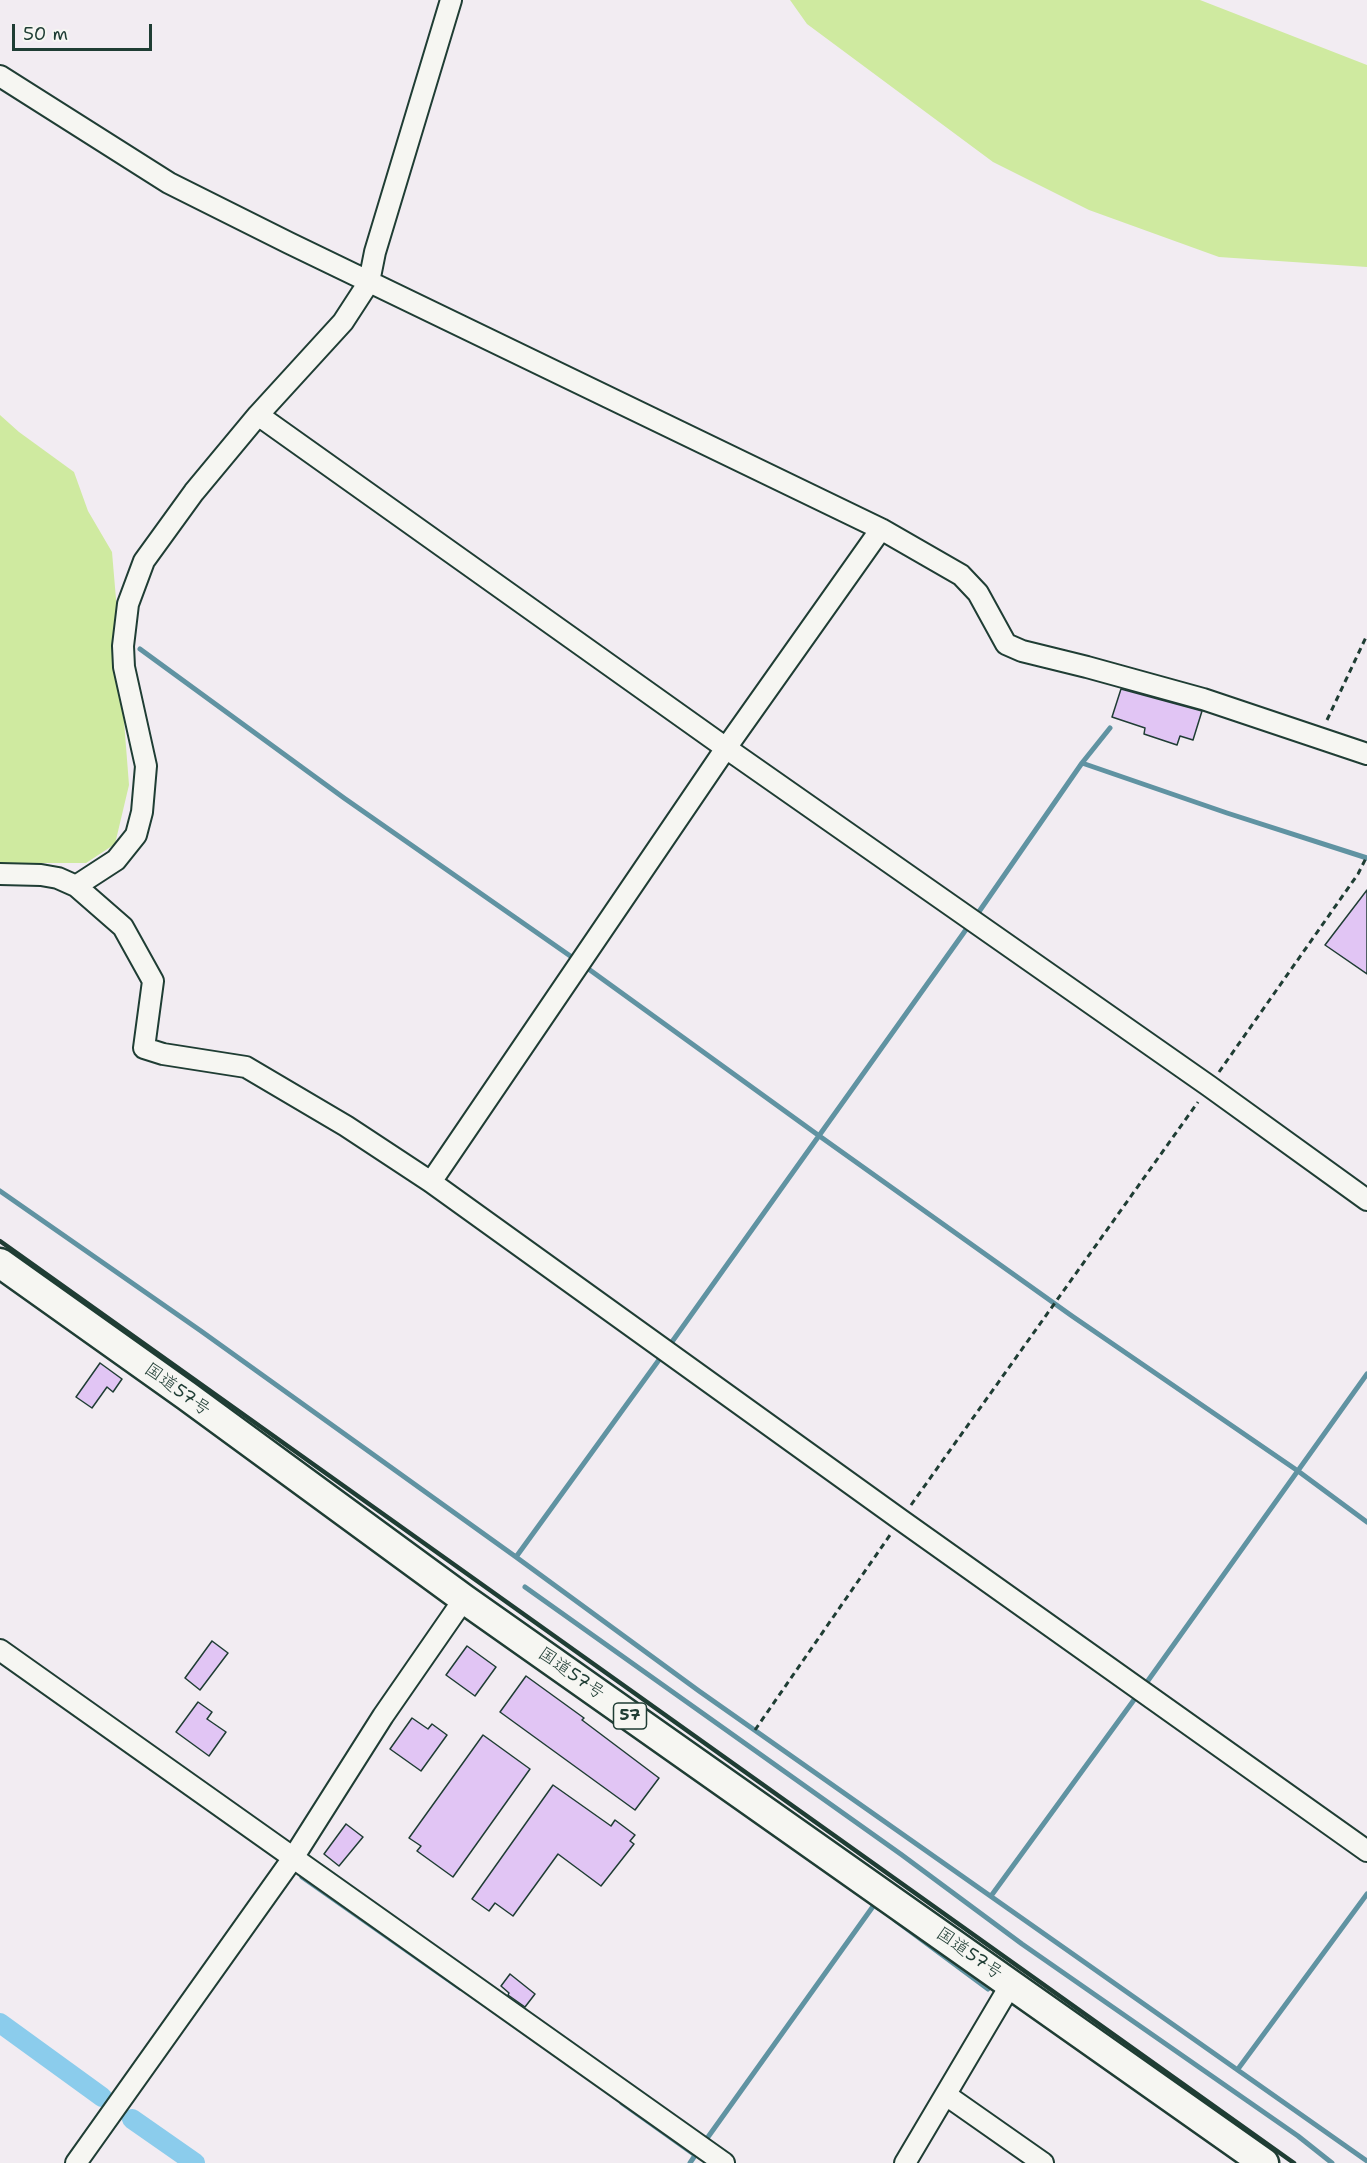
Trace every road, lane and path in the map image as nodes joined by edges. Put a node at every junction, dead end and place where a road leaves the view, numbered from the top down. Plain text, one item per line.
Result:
1 (451, 0) edge
2 (0, 76) edge
3 (369, 282) junction
4 (258, 415) junction
5 (881, 529) junction
6 (1367, 635) edge
7 (1319, 738) junction
8 (726, 748) junction
9 (1367, 754) edge
10 (1367, 856) edge
11 (0, 874) edge
12 (76, 886) junction
13 (1209, 1086) junction
14 (431, 1182) junction
15 (1367, 1200) edge
16 (0, 1263) edge
17 (901, 1520) junction
18 (464, 1599) junction
19 (0, 1650) edge
20 (755, 1730) dead end
21 (1367, 1851) edge
22 (292, 1858) junction
23 (1011, 1984) junction
24 (946, 2095) junction
25 (76, 2163) edge
26 (724, 2163) edge
27 (905, 2163) edge
28 (1043, 2163) edge
29 (1264, 2163) edge

1 - 3 street
2 - 3 street
3 - 4 street
3 - 5 street
4 - 8 street
4 - 12 street
5 - 7 street
5 - 8 street
6 - 7 path
7 - 9 street
8 - 13 street
8 - 14 street
10 - 13 path
11 - 12 street
12 - 14 street
13 - 15 street
13 - 17 path
14 - 17 street
16 - 18 highway, 国道57号 / 57
17 - 20 path
17 - 21 street
18 - 22 street
18 - 23 highway, 国道57号 / 57
19 - 22 street
22 - 25 street
22 - 26 street
23 - 24 street
23 - 29 highway, 国道57号 / 57
24 - 27 street
24 - 28 street

